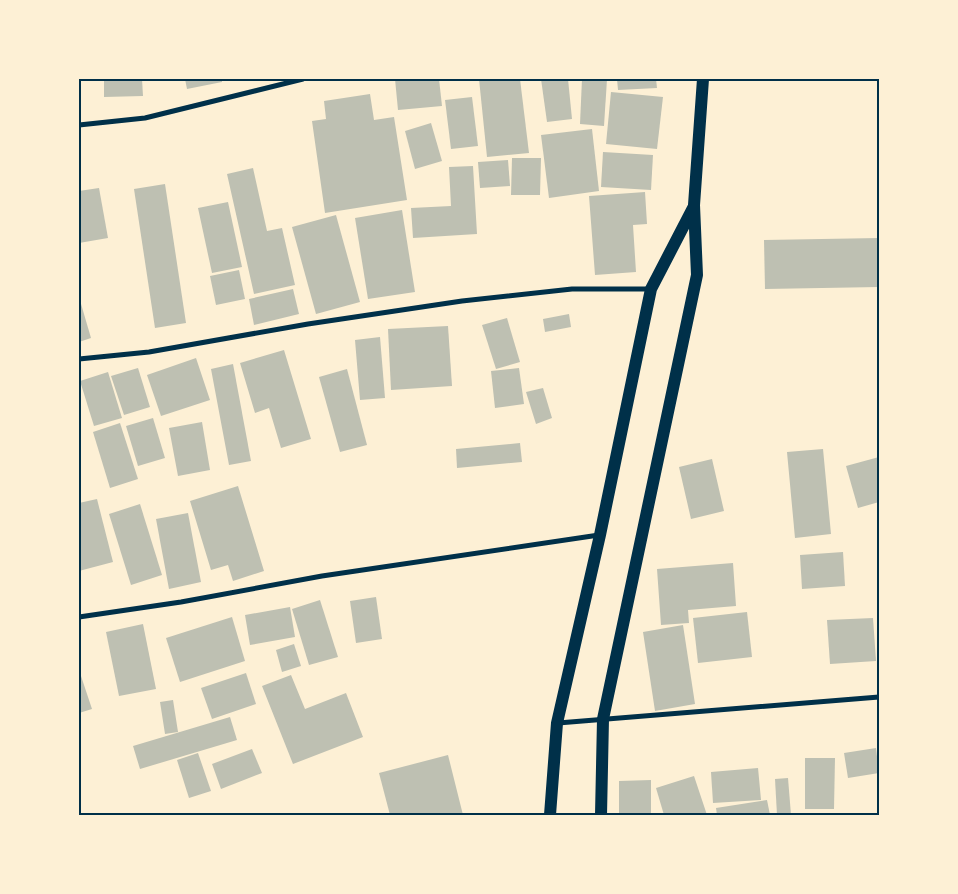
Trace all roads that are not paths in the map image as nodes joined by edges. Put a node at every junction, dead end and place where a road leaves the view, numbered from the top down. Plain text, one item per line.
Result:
1 (303, 79) edge
2 (703, 79) edge
3 (79, 125) edge
4 (694, 205) junction
5 (651, 289) junction
6 (79, 359) edge
7 (600, 535) junction
8 (79, 617) edge
9 (879, 697) edge
10 (603, 719) junction
11 (557, 723) junction
12 (550, 815) edge
13 (601, 815) edge

1 - 3 street
2 - 4 main road
4 - 5 main road
4 - 10 main road
5 - 6 street
5 - 7 main road
7 - 8 street
7 - 11 main road
9 - 10 street
10 - 11 street
10 - 13 main road
11 - 12 main road

